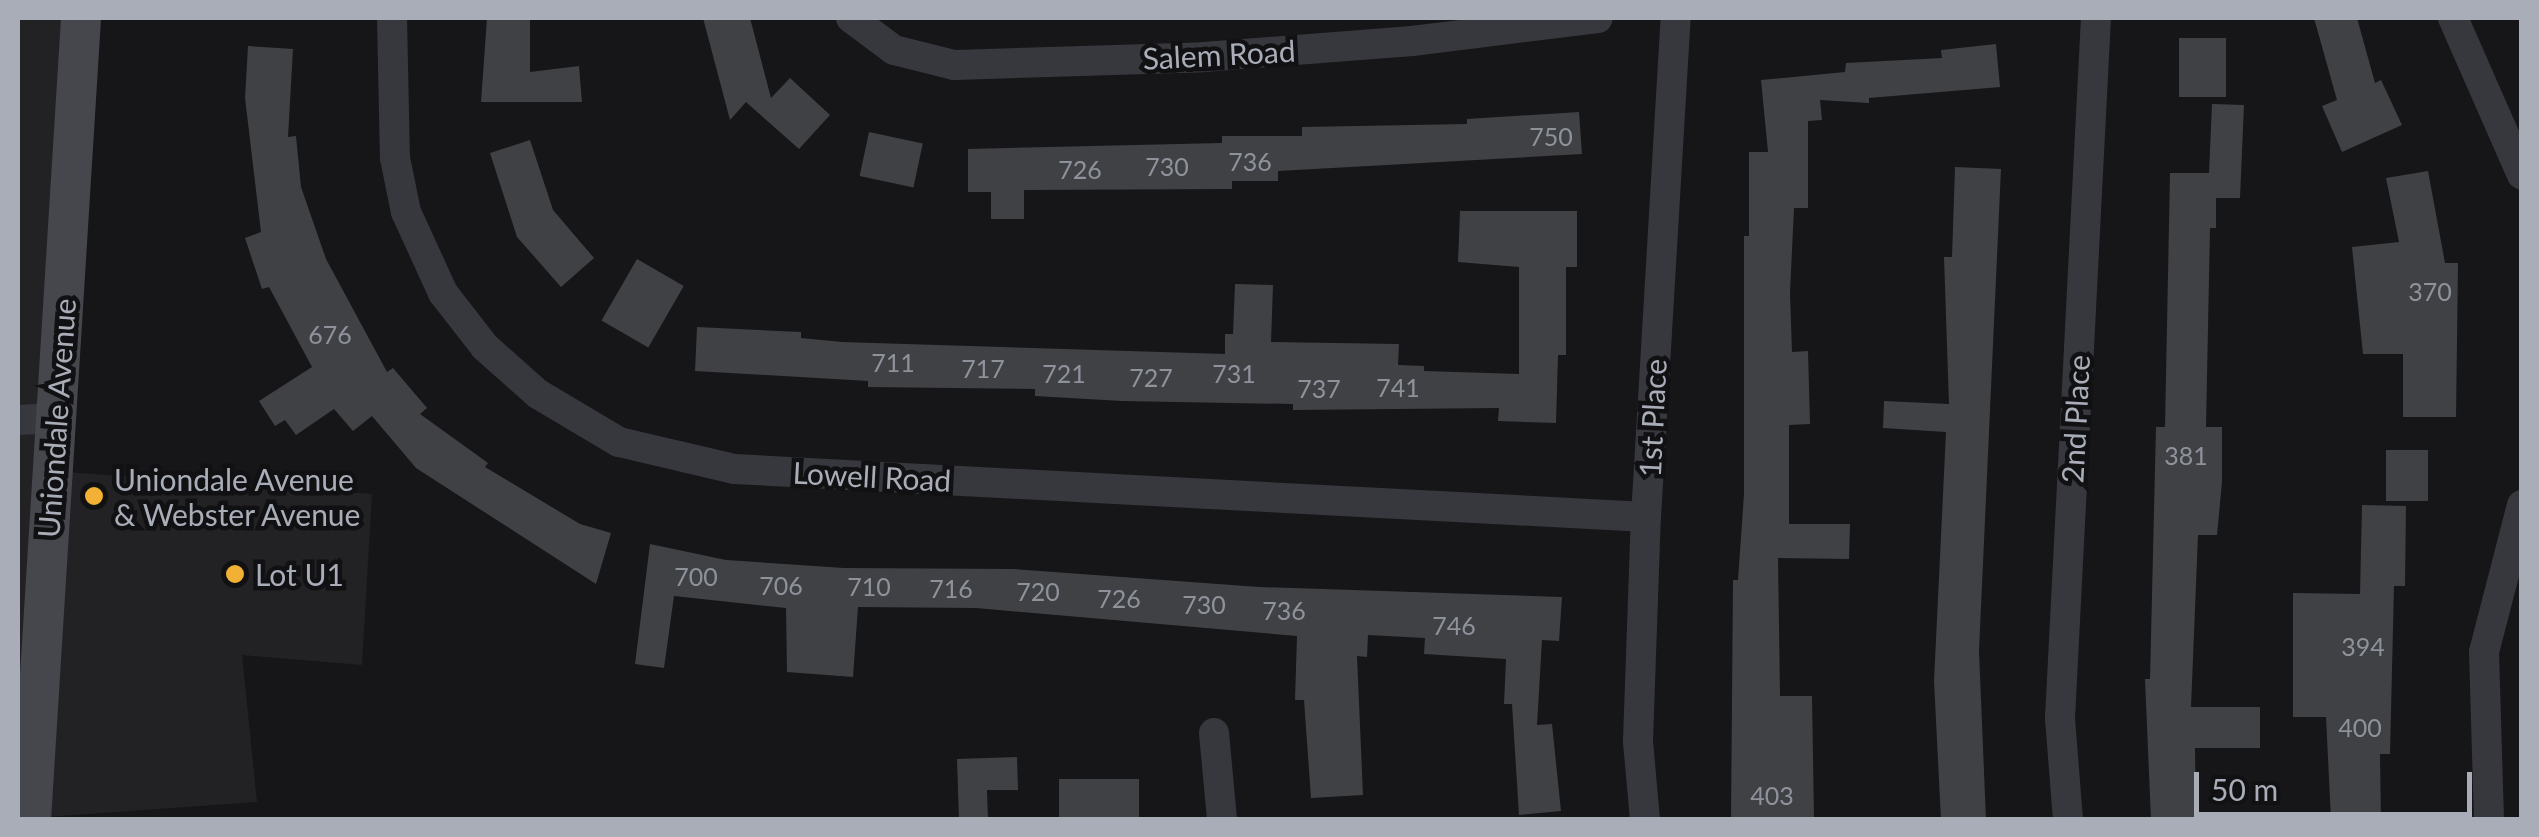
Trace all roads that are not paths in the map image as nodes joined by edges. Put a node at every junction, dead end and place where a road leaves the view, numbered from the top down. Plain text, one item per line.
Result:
1 (81, 18) edge
2 (392, 18) edge
3 (850, 18) edge
4 (1598, 18) edge
5 (1676, 18) edge
6 (2096, 18) edge
7 (2453, 18) edge
8 (2522, 176) edge
9 (37, 419) edge
10 (2522, 504) edge
11 (1646, 517) junction
12 (1214, 733) dead end
13 (31, 820) edge
14 (1222, 820) edge
15 (1645, 820) edge
16 (2068, 820) edge
17 (2489, 820) edge

1 - 9 main road, Uniondale Avenue
2 - 11 street, Lowell Road
3 - 4 street, Salem Road
5 - 11 street, 1st Place
6 - 16 street, 2nd Place
7 - 8 street
9 - 13 main road, Uniondale Avenue
10 - 17 street
11 - 15 street, 1st Place
12 - 14 street

